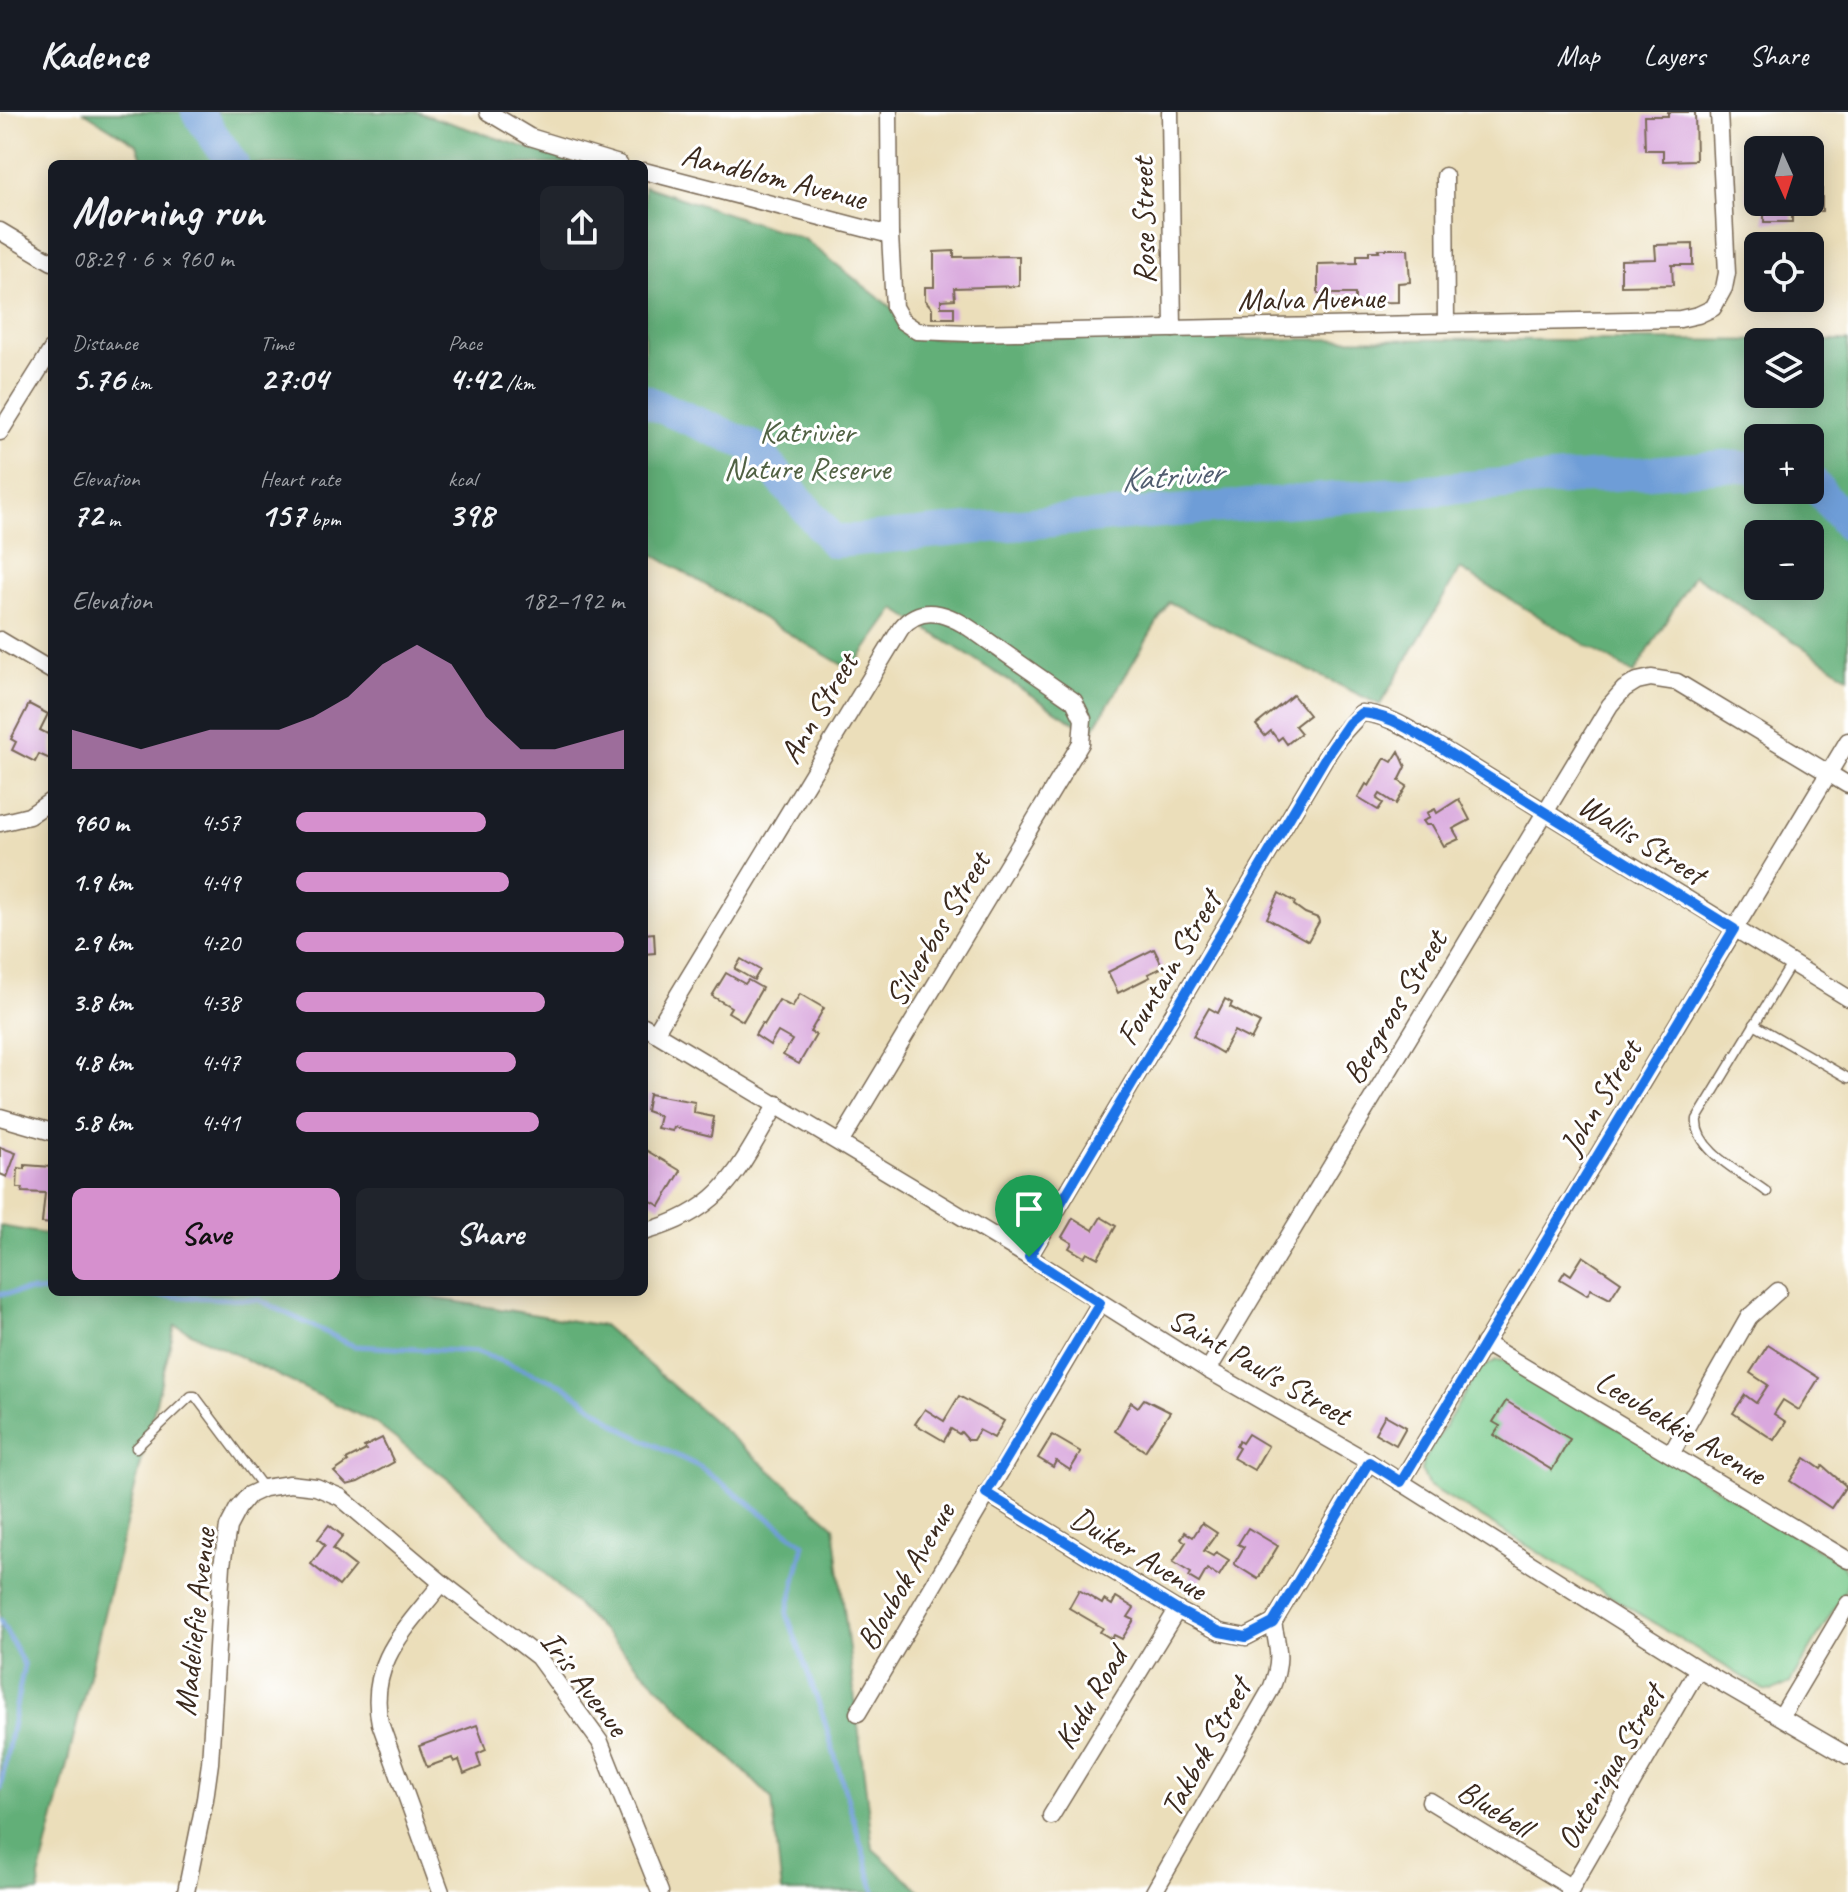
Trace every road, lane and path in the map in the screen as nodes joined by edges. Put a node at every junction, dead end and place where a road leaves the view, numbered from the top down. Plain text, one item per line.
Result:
1 (488, 112) edge
2 (889, 112) edge
3 (1170, 112) edge
4 (1719, 112) edge
5 (606, 160) edge
6 (648, 172) edge
7 (1445, 176) dead end
8 (0, 231) edge
9 (890, 235) junction
10 (48, 260) edge
11 (1446, 322) junction
12 (1173, 329) junction
13 (48, 355) edge
14 (0, 432) edge
15 (0, 640) edge
16 (48, 669) edge
17 (1361, 713) joint
18 (1848, 741) edge
19 (1081, 743) joint
20 (1828, 773) junction
21 (1848, 785) edge
22 (48, 803) edge
23 (1545, 811) junction
24 (0, 823) edge
25 (1734, 929) junction
26 (1791, 964) junction
27 (1848, 998) edge
28 (1754, 1024) junction
29 (650, 1030) edge
30 (1848, 1078) edge
31 (777, 1104) junction
32 (0, 1117) edge
33 (48, 1131) edge
34 (840, 1143) junction
35 (1767, 1192) dead end
36 (648, 1231) edge
37 (1029, 1257) junction
38 (1778, 1291) dead end
39 (1100, 1303) junction
40 (1484, 1343) junction
41 (1208, 1370) junction
42 (136, 1448) dead end
43 (1671, 1454) junction
44 (1369, 1462) junction
45 (1401, 1482) junction
46 (264, 1488) junction
47 (986, 1493) junction
48 (1848, 1560) edge
49 (442, 1583) junction
50 (1848, 1604) edge
51 (1177, 1610) junction
52 (1273, 1623) junction
53 (1698, 1669) junction
54 (858, 1713) dead end
55 (1782, 1715) junction
56 (1848, 1756) edge
57 (1430, 1801) dead end
58 (1051, 1816) dead end
59 (1571, 1890) edge
60 (186, 1892) edge
61 (441, 1892) edge
62 (660, 1892) edge
63 (1154, 1892) edge

1 - 5 street
2 - 9 street
3 - 12 street, Rose Street
4 - 11 street, Malva Avenue
6 - 9 street, Aandblom Avenue
7 - 11 street
8 - 10 street
9 - 12 street, Malva Avenue
11 - 12 street, Malva Avenue
13 - 14 street
15 - 16 street
17 - 23 street, Wallis Street
17 - 37 street, Fountain Street
18 - 20 street, John Street
19 - 29 street, Ann Street
19 - 34 street, Silverbos Street
20 - 21 street
20 - 23 street, Bergroos Street
20 - 25 street, John Street
22 - 24 street
23 - 25 street, Wallis Street
23 - 41 street, Bergroos Street
25 - 26 street, Wallis Street
25 - 40 street, John Street
26 - 27 street, Wallis Street
26 - 28 lane
28 - 30 lane
28 - 35 lane
29 - 31 street, Saint Paul's Street
31 - 34 street, Saint Paul's Street
31 - 36 street
32 - 33 street
34 - 37 street, Saint Paul's Street
37 - 39 street, Saint Paul's Street
38 - 43 street
39 - 41 street, Saint Paul's Street
39 - 47 street, Bloubok Avenue
40 - 43 street, Leeubekkie Avenue
40 - 45 street, John Street
41 - 44 street, Saint Paul's Street
42 - 46 lane
43 - 48 street, Leeubekkie Avenue
44 - 45 street, Saint Paul's Street
44 - 52 street
45 - 53 street, Saint Paul's Street
46 - 49 street
46 - 60 street, Madeliefie Avenue
47 - 51 street, Duiker Avenue
47 - 54 street, Bloubok Avenue
49 - 61 street
49 - 62 street, Iris Avenue
50 - 55 street
51 - 52 street, Duiker Avenue
51 - 58 street, Kudu Road
52 - 63 street, Takbok Street
53 - 55 street, Saint Paul's Street
53 - 59 street, Outeniqua Street
55 - 56 street, Saint Paul's Street
57 - 59 street, Bluebell

